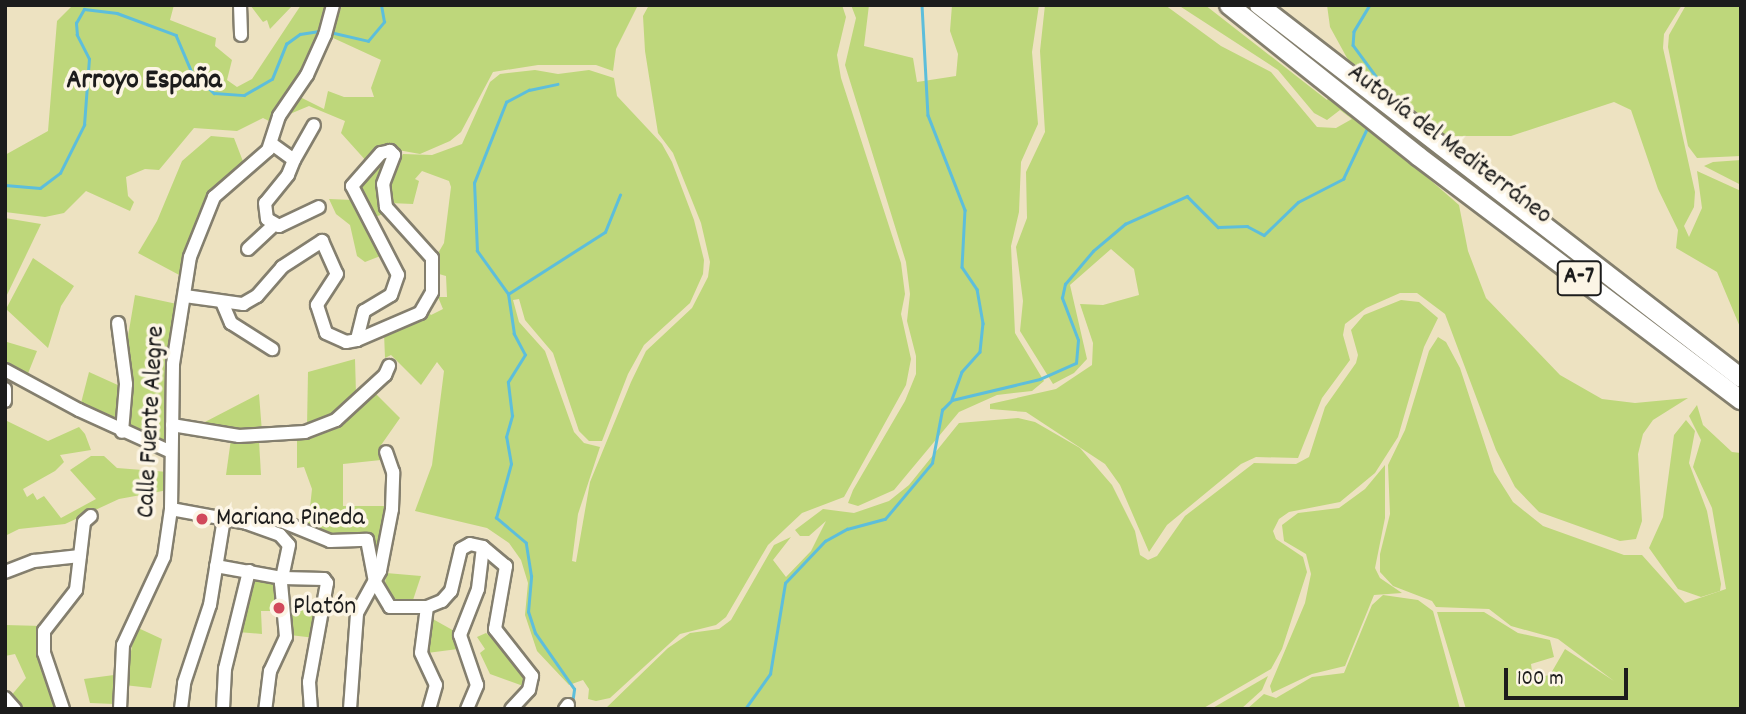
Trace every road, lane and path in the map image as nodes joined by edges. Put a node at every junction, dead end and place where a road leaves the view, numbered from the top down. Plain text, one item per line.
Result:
1 (240, 5) edge
2 (333, 5) edge
3 (1229, 5) edge
4 (1259, 5) edge
5 (241, 34) dead end
6 (314, 125) dead end
7 (272, 144) junction
8 (293, 160) junction
9 (319, 206) dead end
10 (273, 226) junction
11 (248, 249) dead end
12 (185, 296) junction
13 (222, 303) junction
14 (118, 323) dead end
15 (357, 340) junction
16 (272, 349) dead end
17 (389, 366) dead end
18 (5, 370) edge
19 (1741, 378) edge
20 (5, 389) edge
21 (1741, 400) edge
22 (5, 401) edge
23 (172, 425) junction
24 (122, 432) junction
25 (171, 452) junction
26 (386, 452) dead end
27 (171, 509) junction
28 (92, 516) dead end
29 (225, 519) junction
30 (247, 523) junction
31 (483, 547) junction
32 (80, 556) junction
33 (216, 566) junction
34 (249, 571) junction
35 (5, 572) edge
36 (283, 578) junction
37 (375, 582) junction
38 (426, 607) junction
39 (5, 698) edge
40 (15, 709) edge
41 (63, 709) edge
42 (120, 709) edge
43 (181, 709) edge
44 (223, 709) edge
45 (265, 709) edge
46 (311, 709) edge
47 (350, 709) edge
48 (429, 709) edge
49 (467, 709) edge
50 (511, 709) edge

1 - 5 street
2 - 7 street
3 - 21 highway, Autovía del Mediterráneo / A-7
4 - 19 highway, Autovía del Mediterráneo / A-7
6 - 8 street
7 - 8 street
7 - 12 street, Calle Fuente Alegre
8 - 10 street
9 - 10 street
10 - 11 street
12 - 13 street
12 - 23 street, Calle Fuente Alegre
13 - 15 street
13 - 16 street
14 - 24 street
15 - 15 street
17 - 23 street
18 - 24 street
20 - 22 street
23 - 25 street, Calle Fuente Alegre
24 - 25 street
25 - 27 street, Calle Fuente Alegre
26 - 37 street
27 - 29 street
27 - 42 street, Calle Fuente Alegre
28 - 32 street
29 - 30 street
29 - 33 street
30 - 36 street
30 - 37 street
31 - 38 street
31 - 49 street
31 - 50 street
32 - 35 street
32 - 41 street
33 - 34 street
33 - 43 street
34 - 36 street
34 - 44 street
36 - 45 street
36 - 46 street
37 - 38 street
37 - 47 street
38 - 48 street
39 - 40 street

